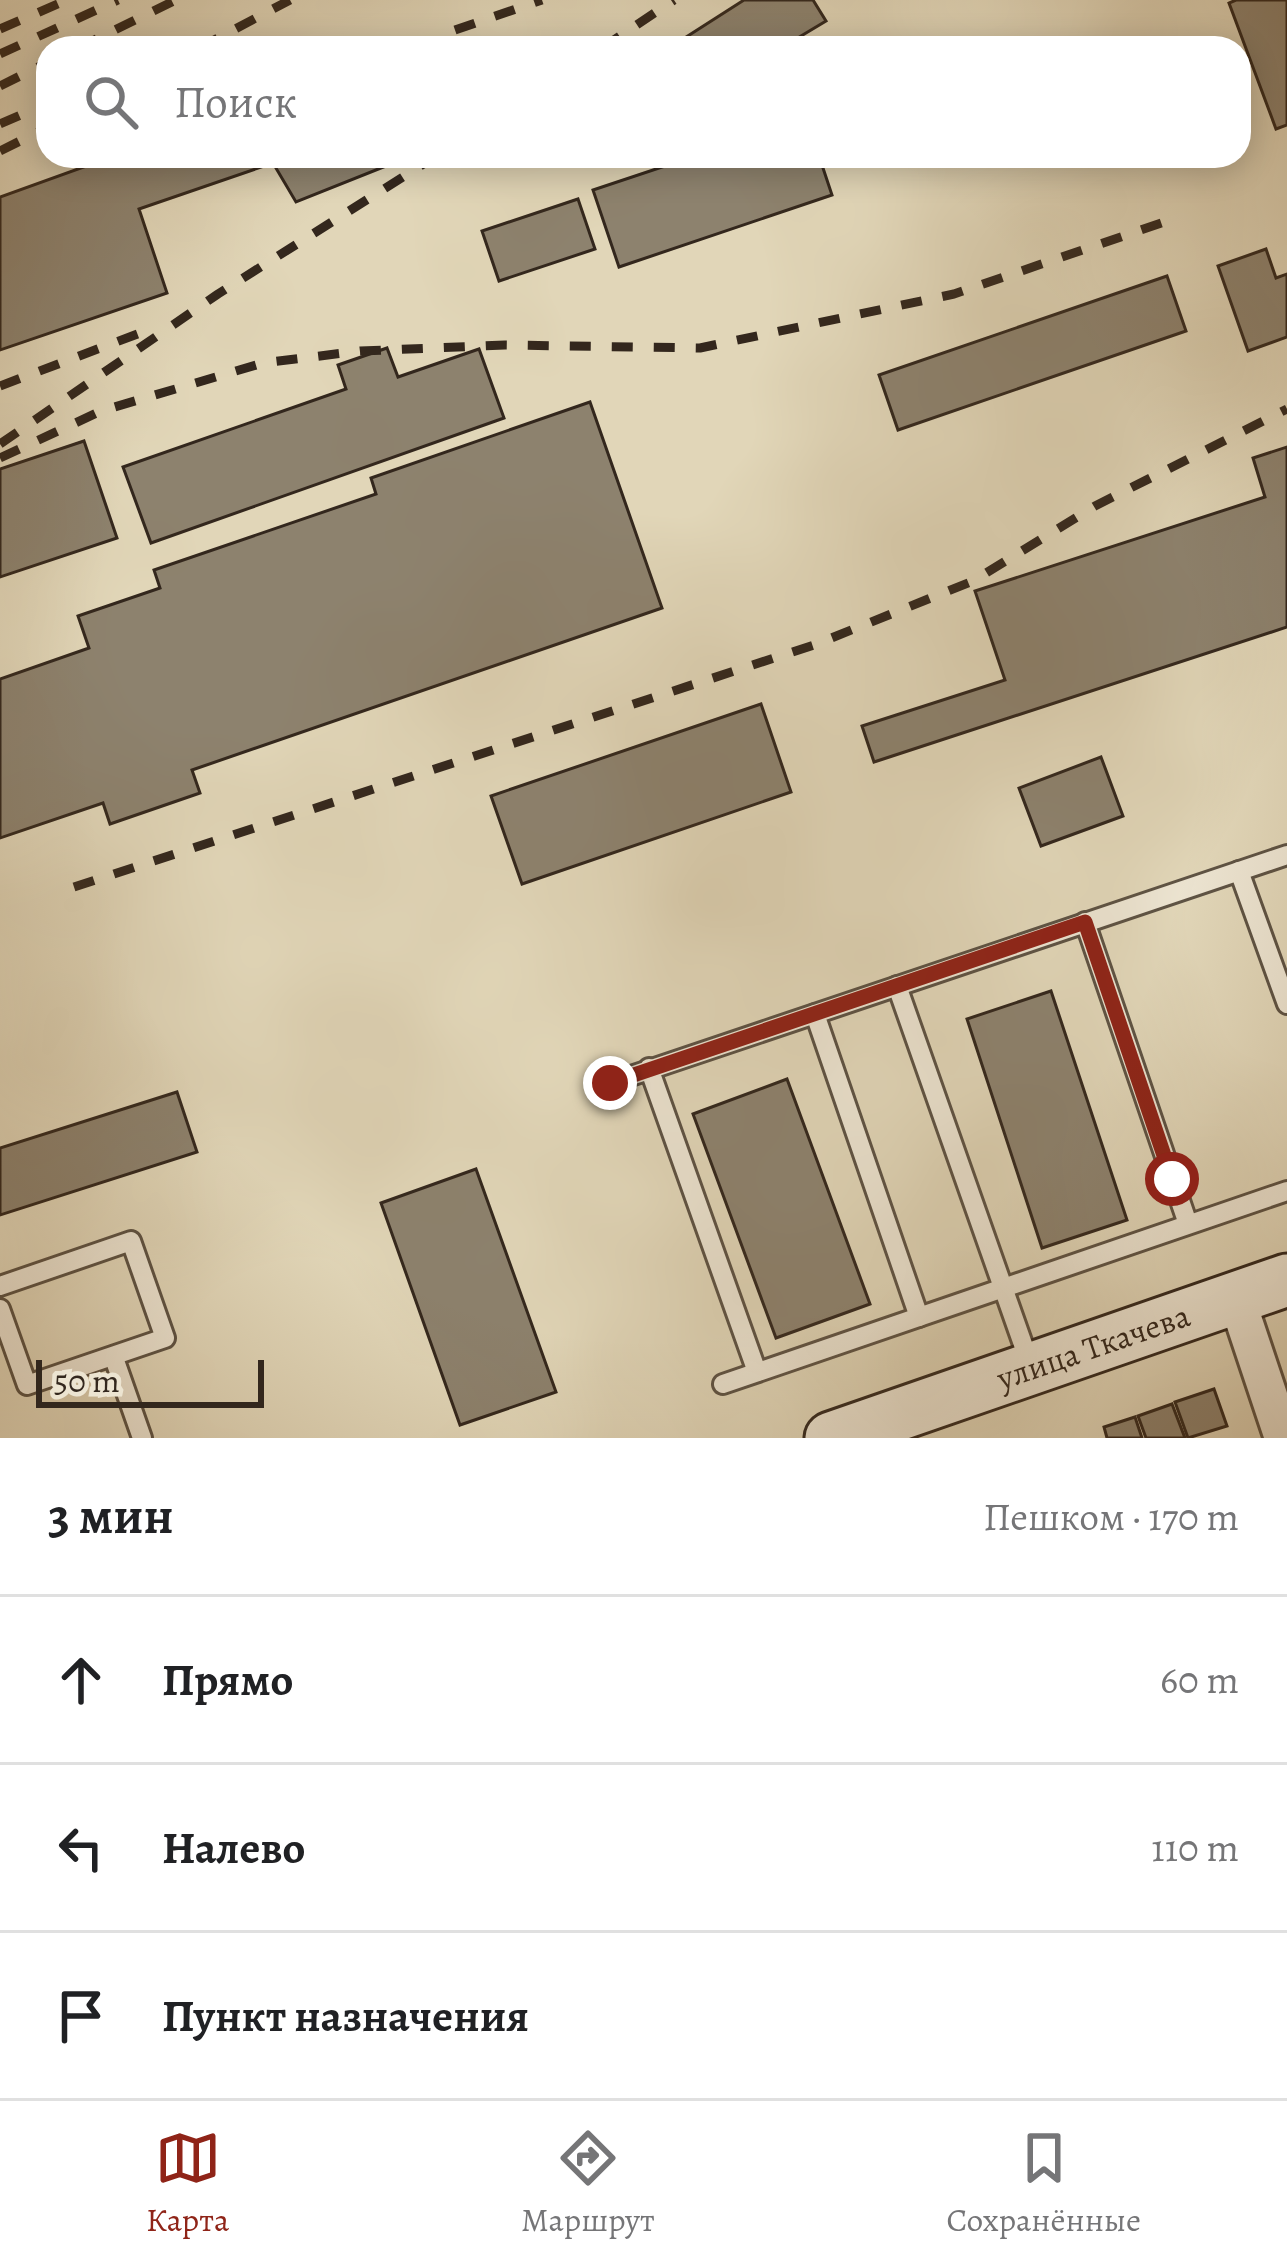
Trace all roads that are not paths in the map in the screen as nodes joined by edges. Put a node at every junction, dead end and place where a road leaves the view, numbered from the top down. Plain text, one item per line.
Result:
1 (1287, 855) edge
2 (1240, 872) junction
3 (1085, 922) junction
4 (897, 986) junction
5 (1287, 1004) edge
6 (815, 1014) junction
7 (649, 1068) junction
8 (610, 1083) dead end
9 (1287, 1191) edge
10 (1188, 1224) junction
11 (1287, 1280) edge
12 (0, 1286) edge
13 (1004, 1288) junction
14 (1236, 1298) junction
15 (0, 1309) edge
16 (919, 1317) junction
17 (114, 1358) junction
18 (1031, 1367) junction
19 (757, 1372) junction
20 (723, 1384) dead end
21 (142, 1438) edge
22 (831, 1438) edge
23 (1283, 1438) edge

1 - 2 lane
2 - 3 lane
2 - 5 lane
3 - 4 lane
3 - 10 lane
4 - 6 lane
4 - 13 lane
6 - 7 lane
6 - 16 lane
7 - 8 lane
7 - 19 lane
9 - 10 lane
10 - 13 lane
11 - 14 street, улица Ткачева
12 - 17 lane
13 - 16 lane
13 - 18 lane
14 - 18 street, улица Ткачева
14 - 23 street
15 - 17 lane
16 - 19 lane
17 - 21 lane
18 - 22 street, улица Ткачева
19 - 20 lane

